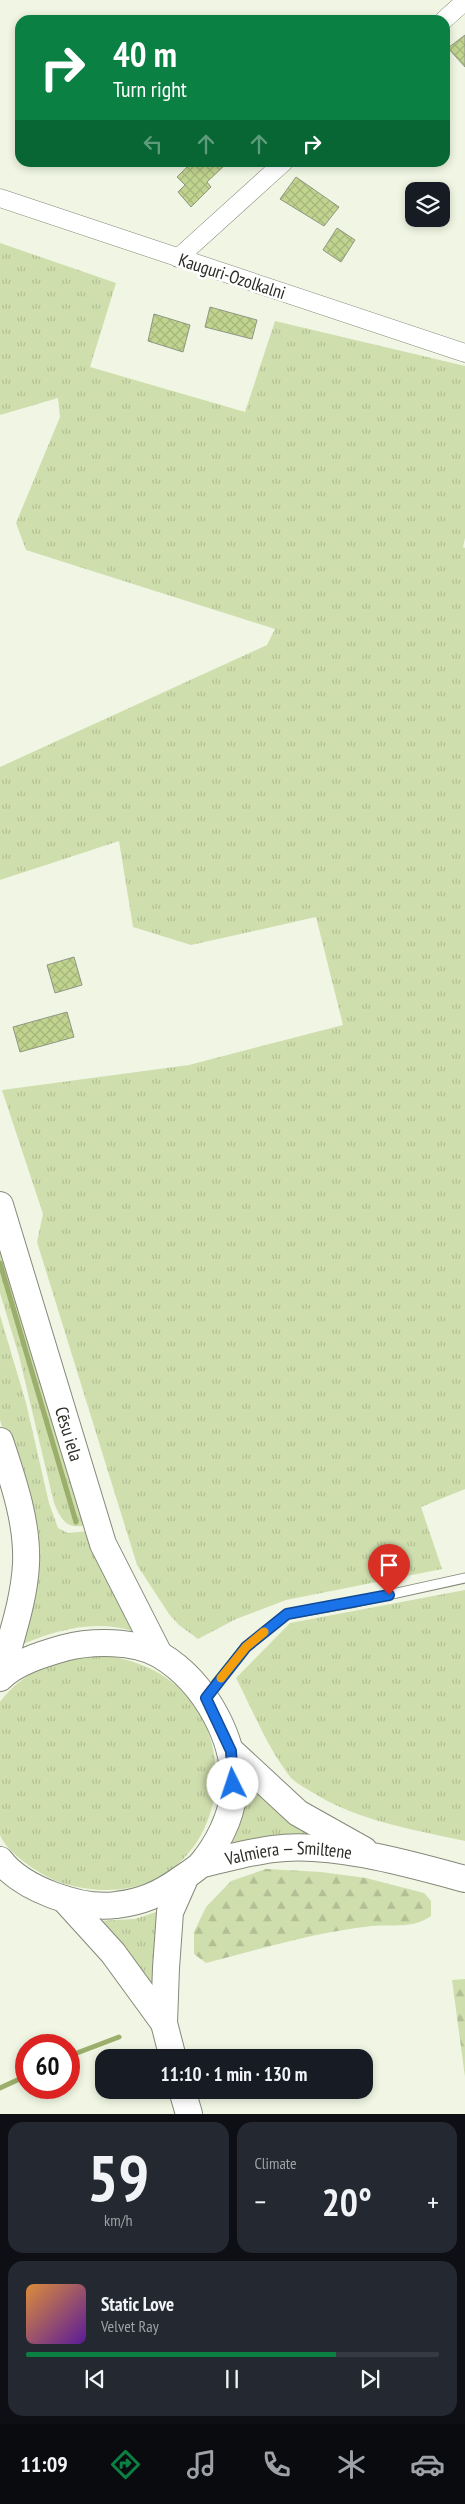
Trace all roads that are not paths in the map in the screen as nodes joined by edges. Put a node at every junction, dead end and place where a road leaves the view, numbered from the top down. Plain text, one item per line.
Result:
1 (465, 1) edge
2 (450, 15) edge
3 (278, 167) edge
4 (0, 198) edge
5 (178, 258) junction
6 (465, 353) edge
7 (0, 1205) edge
8 (0, 1441) edge
9 (465, 1578) edge
10 (159, 1654) junction
11 (1, 1677) edge
12 (206, 1698) junction
13 (231, 1751) junction
14 (376, 1856) junction
15 (1, 1862) edge
16 (194, 1869) junction
17 (465, 1879) edge
18 (64, 1900) junction
19 (164, 2023) junction
20 (171, 2049) edge
21 (185, 2099) edge
22 (189, 2114) edge

1 - 2 street
3 - 5 street
4 - 5 street, Kauguri-Ozolkalni
5 - 6 street, Kauguri-Ozolkalni
7 - 10 main road, Cēsu iela
8 - 11 main road
9 - 12 lane
10 - 11 main road
10 - 12 main road
12 - 13 main road
13 - 14 main road, Valmiera — Smiltene
13 - 16 main road
14 - 16 main road, Valmiera — Smiltene
14 - 17 main road, Valmiera — Smiltene
15 - 18 main road
16 - 18 main road
16 - 19 main road
18 - 19 main road
19 - 20 main road
21 - 22 main road

